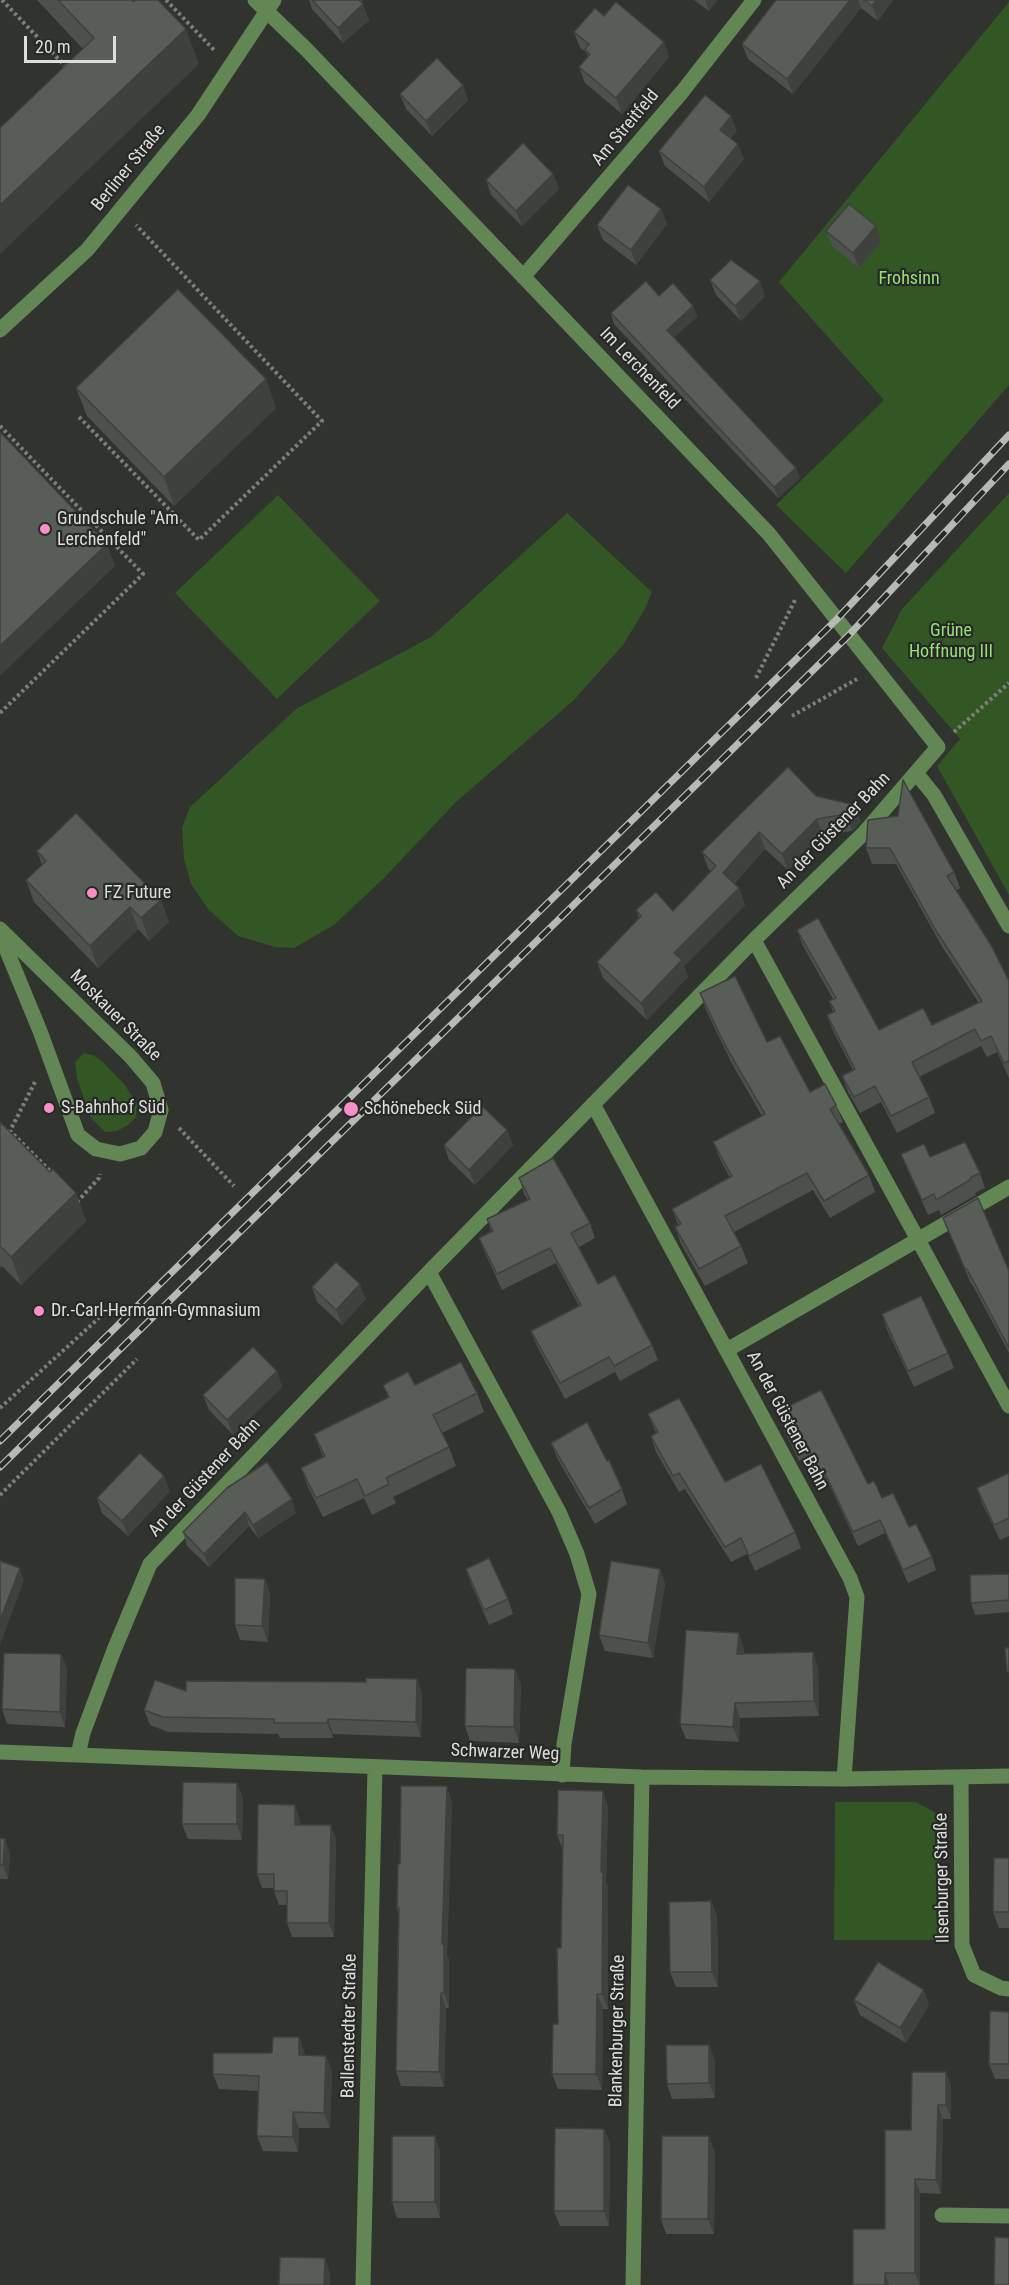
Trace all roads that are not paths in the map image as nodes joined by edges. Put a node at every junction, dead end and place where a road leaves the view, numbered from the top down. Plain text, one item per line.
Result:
1 (255, 0) edge
2 (754, 0) edge
3 (270, 6) edge
4 (524, 277) junction
5 (0, 330) edge
6 (916, 773) junction
7 (1009, 926) edge
8 (0, 929) edge
9 (0, 934) edge
10 (754, 939) junction
11 (593, 1104) junction
12 (1009, 1187) edge
13 (918, 1240) junction
14 (429, 1272) junction
15 (727, 1350) junction
16 (1009, 1406) edge
17 (0, 1752) edge
18 (78, 1755) junction
19 (375, 1768) junction
20 (562, 1775) junction
21 (1009, 1776) edge
22 (642, 1777) junction
23 (962, 1777) junction
24 (844, 1779) junction
25 (1009, 1989) edge
26 (942, 2215) dead end
27 (1009, 2216) edge
28 (363, 2285) edge
29 (633, 2285) edge

1 - 3 street, Im Lerchenfeld
2 - 4 street, Am Streitfeld
3 - 4 street, Im Lerchenfeld
3 - 5 street, Berliner Straße
4 - 6 street, Im Lerchenfeld
6 - 7 street, An der Güstener Bahn
6 - 10 street, An der Güstener Bahn
8 - 9 street, Moskauer Straße
10 - 11 street, An der Güstener Bahn
10 - 13 street
11 - 14 street, An der Güstener Bahn
11 - 15 street, An der Güstener Bahn
12 - 13 street
13 - 15 street
13 - 16 street
14 - 18 street, An der Güstener Bahn
14 - 20 street
15 - 24 street, An der Güstener Bahn
17 - 18 street, Schwarzer Weg
18 - 19 street, Schwarzer Weg
19 - 20 street, Schwarzer Weg
19 - 28 street, Ballenstedter Straße
20 - 22 street, Schwarzer Weg
21 - 23 street, Schwarzer Weg
22 - 24 street, Schwarzer Weg
22 - 29 street, Blankenburger Straße
23 - 24 street, Schwarzer Weg
23 - 25 street, Ilsenburger Straße
26 - 27 street

